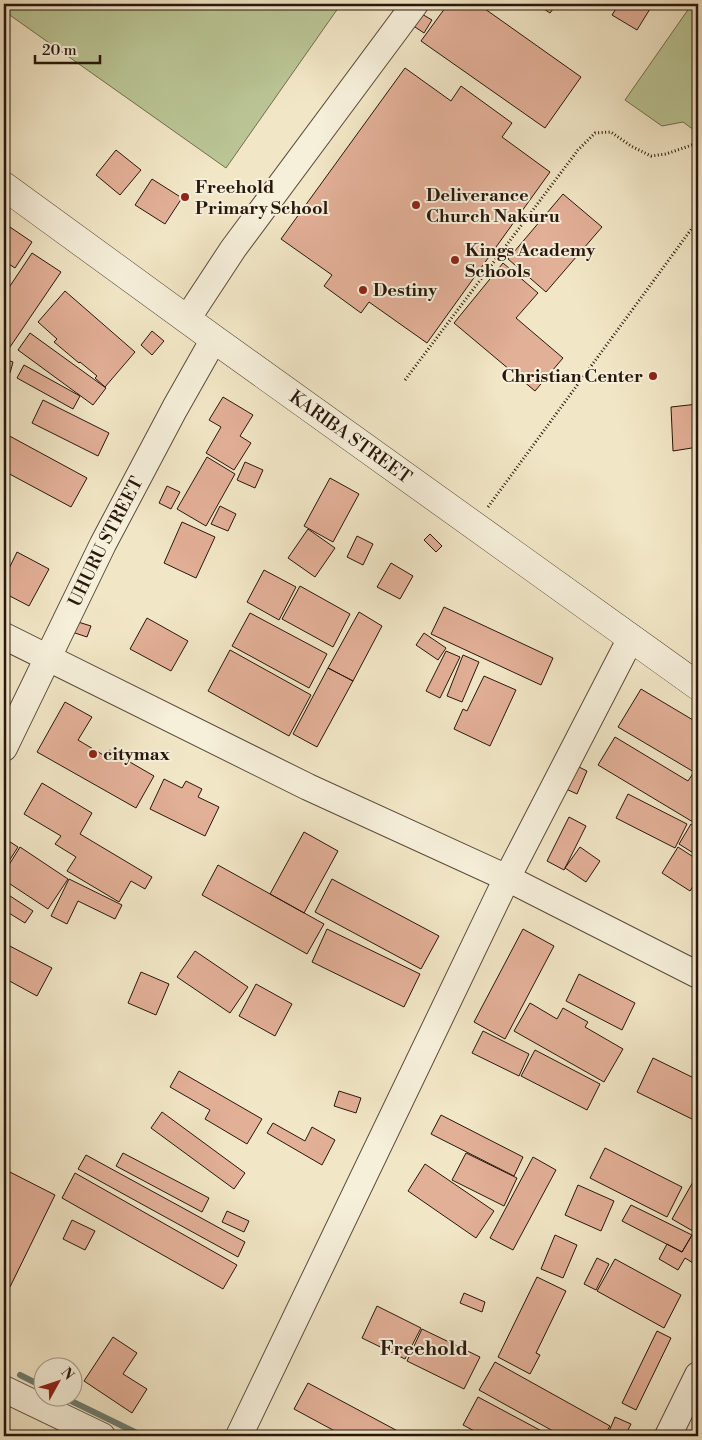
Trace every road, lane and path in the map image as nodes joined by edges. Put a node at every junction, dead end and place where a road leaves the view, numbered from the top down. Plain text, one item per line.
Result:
1 (415, 4) edge
2 (698, 149) edge
3 (4, 186) edge
4 (698, 220) edge
5 (187, 319) junction
6 (214, 339) junction
7 (405, 380) dead end
8 (474, 526) junction
9 (4, 636) edge
10 (631, 638) junction
11 (48, 658) junction
12 (698, 686) edge
13 (4, 748) edge
14 (507, 878) junction
15 (698, 976) edge
16 (698, 1375) edge
17 (4, 1389) edge
18 (102, 1436) edge
19 (239, 1436) edge
20 (668, 1436) edge

1 - 5 street
2 - 7 path
3 - 5 street, KARIBA STREET
4 - 8 path
5 - 6 street, KARIBA STREET
6 - 8 street, KARIBA STREET
6 - 11 street, UHURU STREET
8 - 10 street, KARIBA STREET
9 - 11 street
10 - 12 street, KARIBA STREET
10 - 14 street
11 - 13 street, UHURU STREET
11 - 14 street
14 - 15 street
14 - 19 street
16 - 20 street
17 - 18 street

